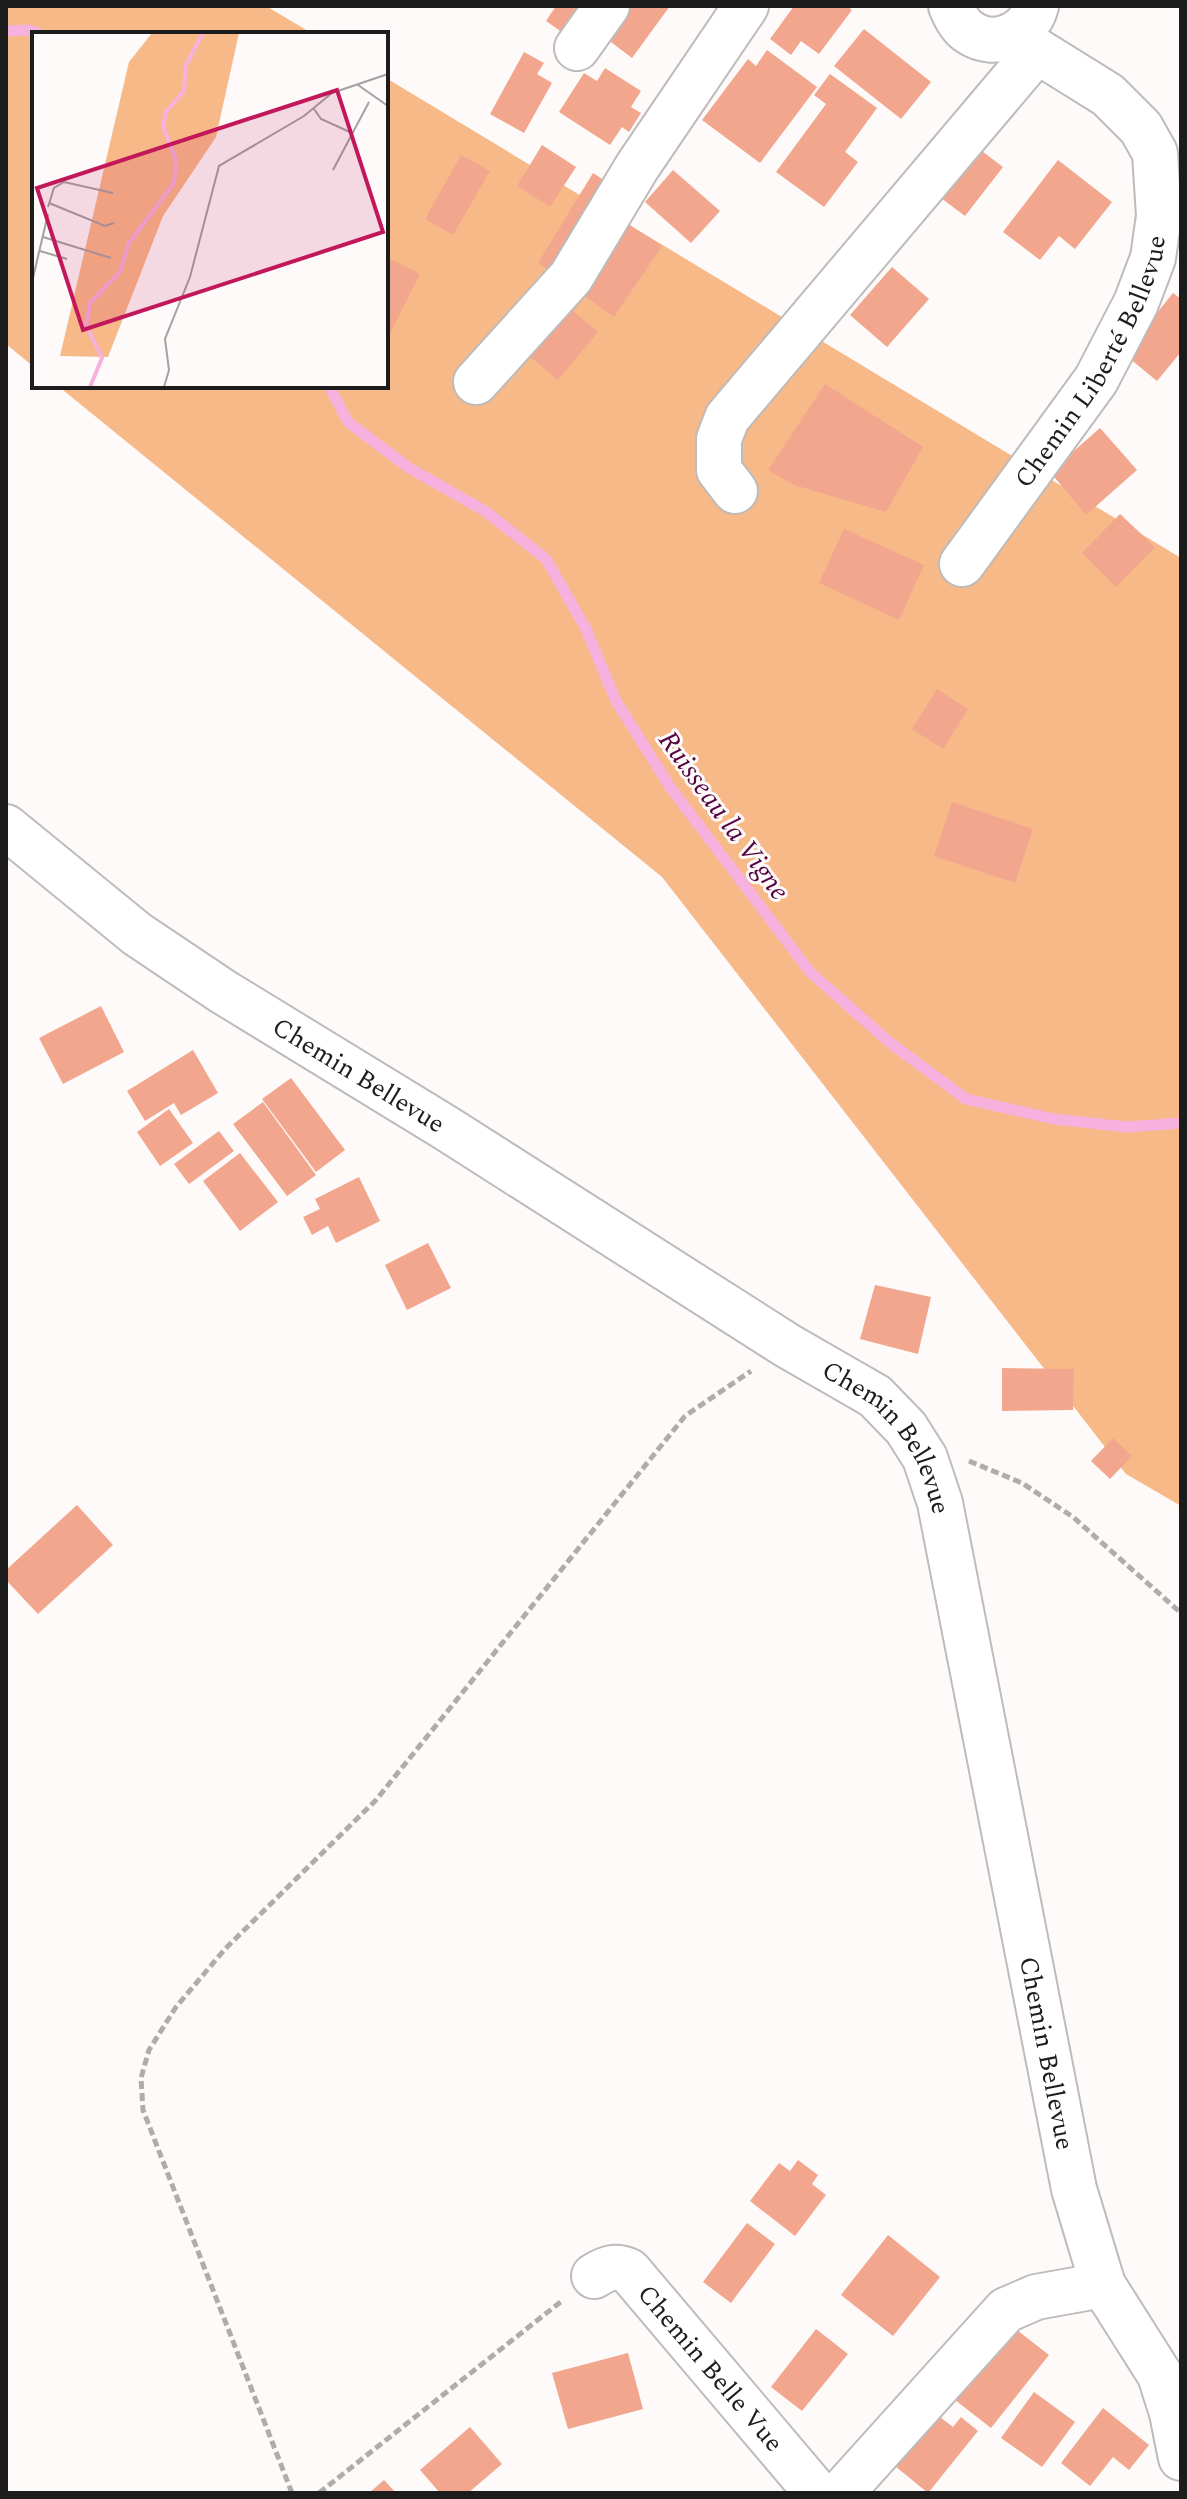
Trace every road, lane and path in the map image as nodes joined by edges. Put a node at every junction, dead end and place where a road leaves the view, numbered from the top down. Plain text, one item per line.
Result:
1 (607, 6) edge
2 (746, 6) edge
3 (947, 11) edge
4 (1029, 31) edge
5 (577, 48) dead end
6 (476, 382) dead end
7 (735, 491) dead end
8 (962, 564) dead end
9 (6, 827) edge
10 (788, 1346) junction
11 (925, 1458) junction
12 (1181, 1613) edge
13 (594, 2276) joint
14 (1103, 2285) junction
15 (1181, 2458) edge
16 (292, 2493) edge
17 (319, 2493) edge
18 (817, 2493) edge
19 (841, 2493) edge

1 - 5 street
2 - 6 street
3 - 4 street, Chemin Liberté Bellevue
4 - 7 street
4 - 8 street, Chemin Liberté Bellevue
9 - 10 street, Chemin Bellevue
10 - 11 street, Chemin Bellevue
10 - 16 path
11 - 12 path
11 - 14 street, Chemin Bellevue
13 - 17 path
13 - 18 street, Chemin Belle Vue
14 - 15 street, Chemin Bellevue
14 - 19 street

